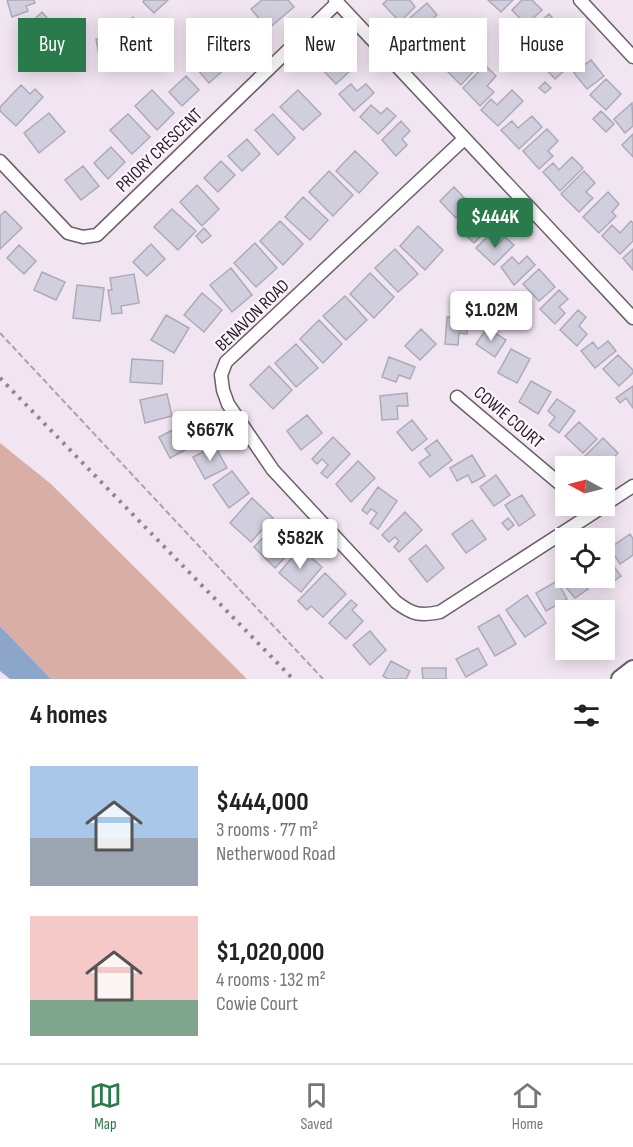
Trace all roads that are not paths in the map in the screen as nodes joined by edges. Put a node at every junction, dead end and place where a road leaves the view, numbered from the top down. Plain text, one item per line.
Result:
1 (580, 0) edge
2 (337, 1) edge
3 (633, 57) edge
4 (464, 139) junction
5 (0, 161) edge
6 (633, 318) edge
7 (457, 397) dead end
8 (555, 480) edge
9 (633, 486) edge
10 (615, 496) edge
11 (584, 516) edge
12 (633, 669) edge
13 (620, 679) edge

1 - 3 street
2 - 4 street
2 - 5 street, PRIORY CRESCENT
4 - 6 street
4 - 11 street, BENAVON ROAD
7 - 8 street, COWIE COURT
9 - 10 street, BENAVON ROAD
12 - 13 main road

